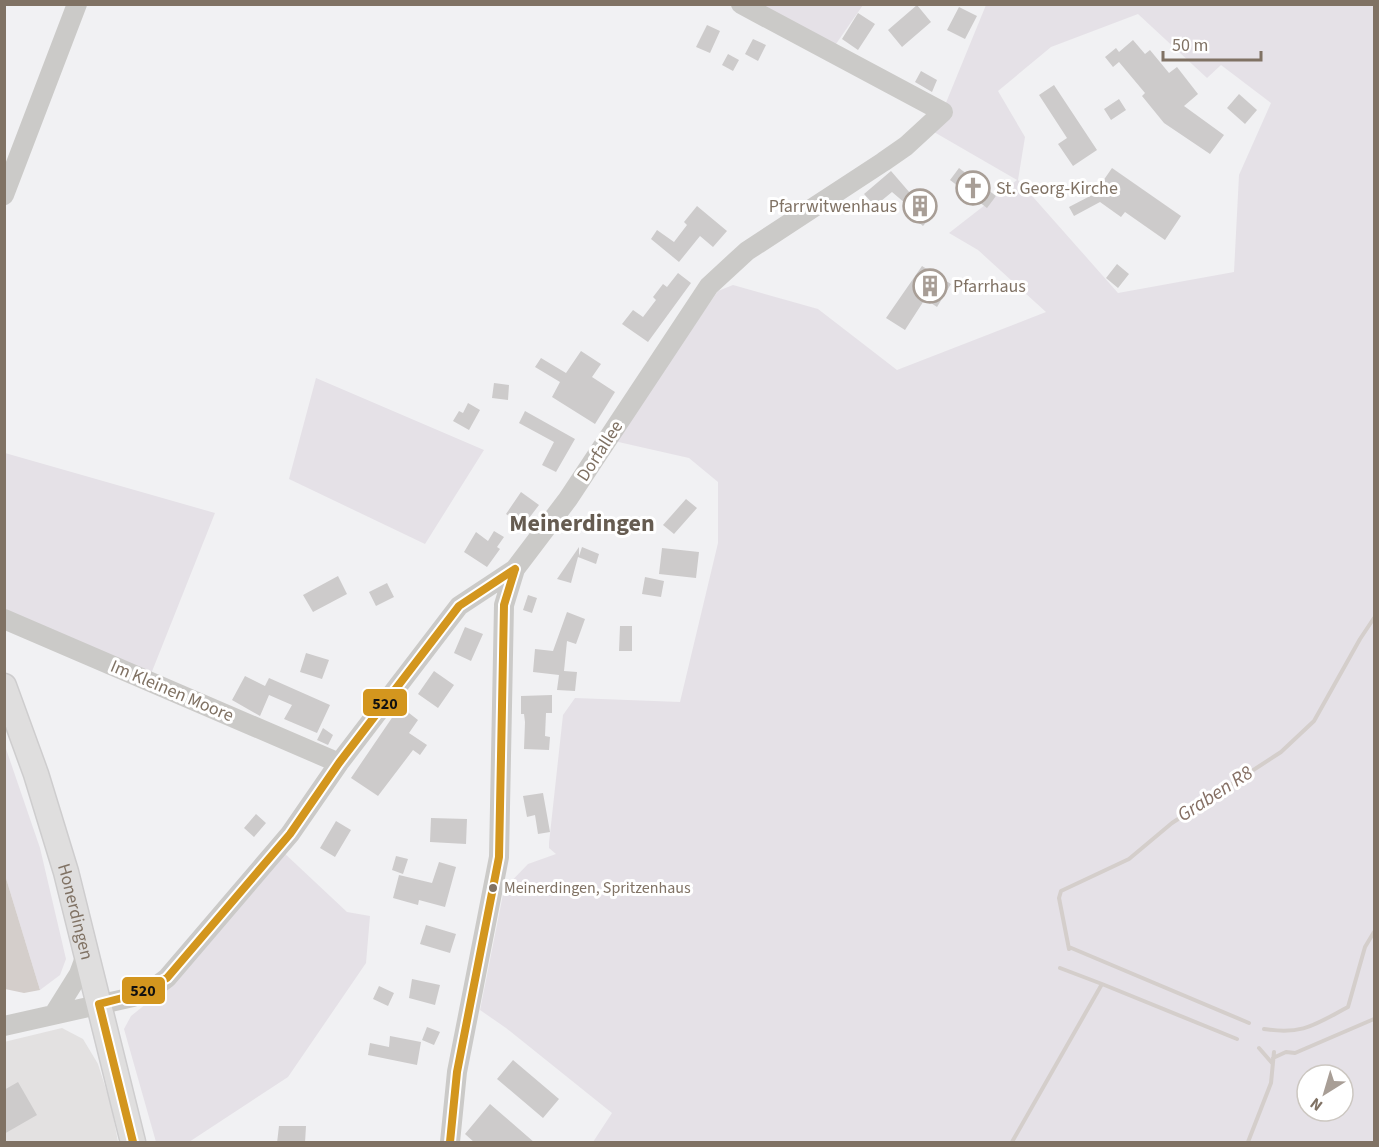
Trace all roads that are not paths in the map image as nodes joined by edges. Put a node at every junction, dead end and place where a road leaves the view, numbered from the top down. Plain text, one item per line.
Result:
1 (76, 4) edge
2 (741, 4) edge
3 (4, 195) edge
4 (515, 569) junction
5 (475, 595) junction
6 (504, 605) junction
7 (4, 618) edge
8 (4, 686) edge
9 (339, 763) junction
10 (86, 955) junction
11 (99, 1004) junction
12 (54, 1014) junction
13 (4, 1026) edge
14 (133, 1143) edge
15 (450, 1143) edge

1 - 3 street
2 - 4 street, Dorfallee
4 - 5 street
4 - 6 street, Dorfallee
5 - 6 street
5 - 9 street
6 - 15 street, Dorfallee
7 - 9 street, Im Kleinen Moore
8 - 10 main road, Honerdingen
9 - 11 street
10 - 11 main road, Honerdingen
10 - 12 street
11 - 12 street
11 - 14 main road, Honerdingen
12 - 13 street

